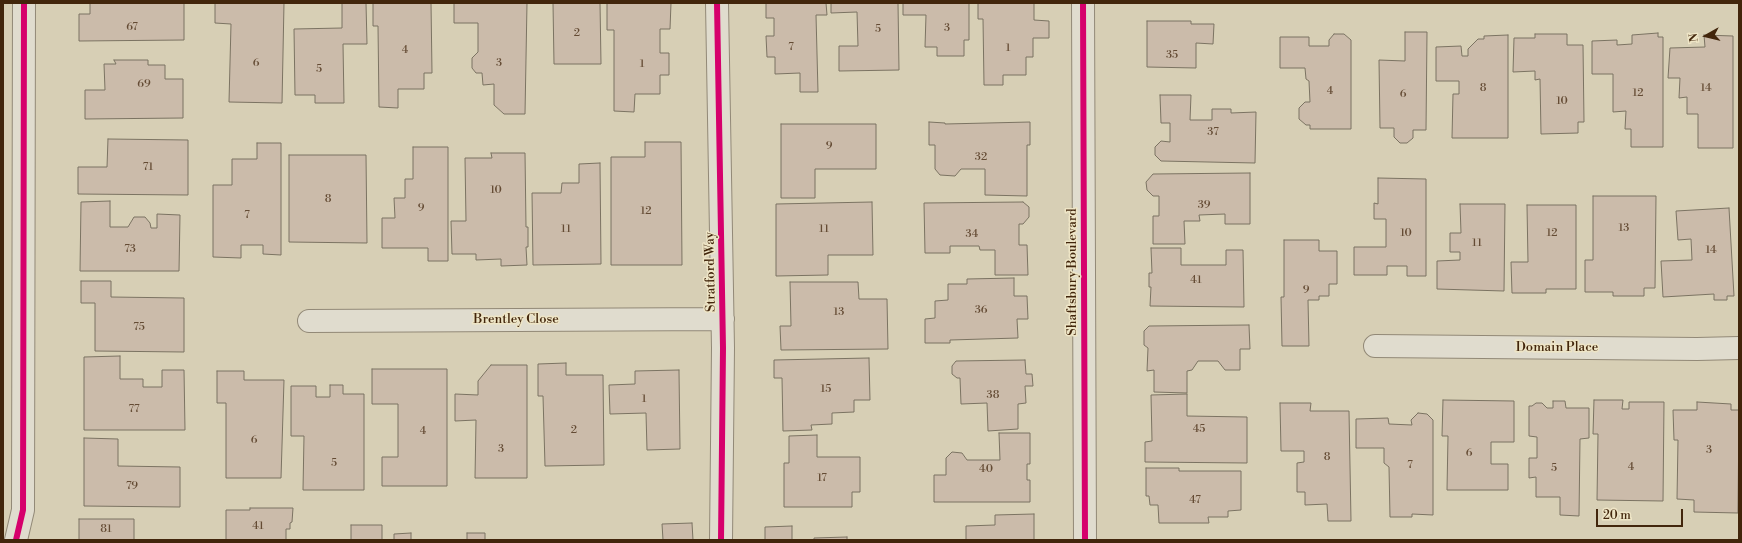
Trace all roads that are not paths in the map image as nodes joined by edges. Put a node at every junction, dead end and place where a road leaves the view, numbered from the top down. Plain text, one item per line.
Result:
1 (24, 3) edge
2 (717, 3) edge
3 (1083, 3) edge
4 (723, 319) junction
5 (309, 321) dead end
6 (1375, 346) dead end
7 (1739, 348) edge
8 (16, 540) edge
9 (721, 540) edge
10 (1085, 540) edge

1 - 8 street
2 - 4 street, Stratford Way
3 - 10 street, Shaftsbury Boulevard
4 - 5 street, Brentley Close
4 - 9 street, Stratford Way
6 - 7 street, Domain Place

